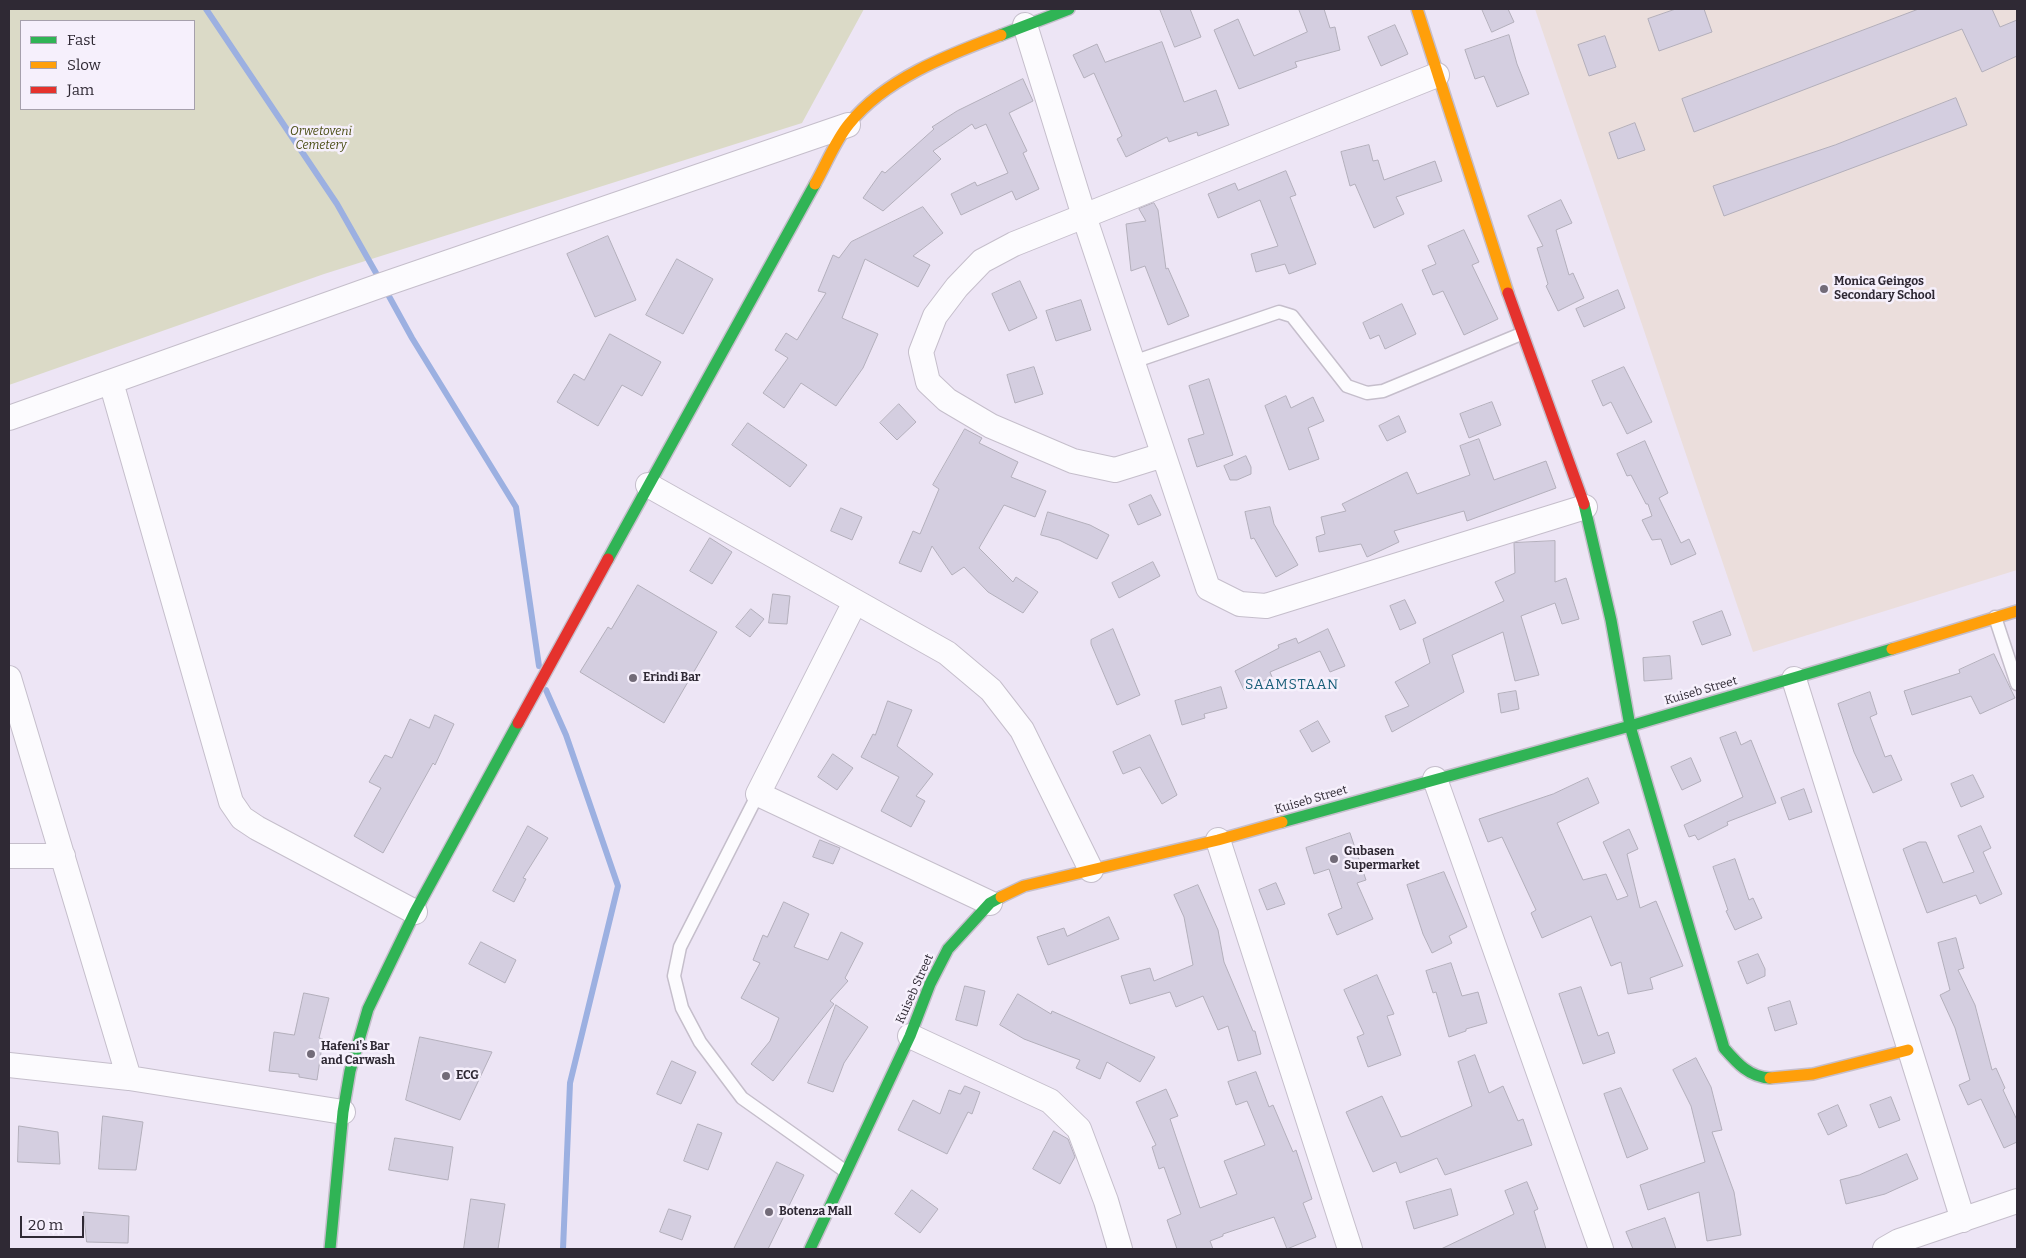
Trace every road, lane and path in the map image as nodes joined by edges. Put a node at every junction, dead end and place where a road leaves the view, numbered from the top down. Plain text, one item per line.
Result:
1 (1069, 9) edge
2 (1417, 9) edge
3 (1025, 26) junction
4 (1437, 75) junction
5 (848, 125) junction
6 (1084, 216) junction
7 (1521, 334) junction
8 (1134, 362) junction
9 (111, 382) junction
10 (9, 418) edge
11 (1163, 455) junction
12 (648, 485) junction
13 (1585, 506) junction
14 (855, 602) junction
15 (2017, 610) edge
16 (1995, 617) junction
17 (9, 678) edge
18 (1794, 679) junction
19 (2017, 684) edge
20 (1630, 726) junction
21 (1435, 779) junction
22 (758, 794) junction
23 (1218, 840) junction
24 (9, 856) edge
25 (63, 856) junction
26 (1091, 870) junction
27 (990, 903) junction
28 (415, 912) junction
29 (910, 1036) junction
30 (1908, 1050) junction
31 (9, 1065) edge
32 (129, 1078) junction
33 (343, 1112) junction
34 (845, 1171) junction
35 (2017, 1201) edge
36 (1963, 1220) junction
37 (330, 1249) edge
38 (810, 1249) edge
39 (1120, 1249) edge
40 (1350, 1249) edge
41 (1601, 1249) edge
42 (1885, 1249) edge

1 - 3 street
2 - 4 street
3 - 5 street
3 - 6 street
4 - 6 street
4 - 7 street
5 - 9 street
5 - 12 street
6 - 8 street
6 - 11 street
7 - 8 lane
7 - 13 street
8 - 11 street
9 - 10 street
9 - 28 street
11 - 13 street
12 - 14 street
12 - 28 street
13 - 20 street
14 - 22 street
14 - 26 street
15 - 16 street, Kuiseb Street
16 - 18 street, Kuiseb Street
16 - 19 lane
17 - 25 street
18 - 20 street, Kuiseb Street
18 - 30 street
20 - 21 street, Kuiseb Street
20 - 30 street
21 - 23 street, Kuiseb Street
21 - 41 street
22 - 27 street
22 - 34 lane
23 - 26 street, Kuiseb Street
23 - 40 street
24 - 25 street
25 - 32 street
26 - 27 street, Kuiseb Street
27 - 29 street, Kuiseb Street
28 - 33 street
29 - 34 street, Kuiseb Street
29 - 39 street
30 - 36 street
31 - 32 street
32 - 33 street
33 - 37 street
34 - 38 street, Kuiseb Street
35 - 36 street
36 - 42 street

